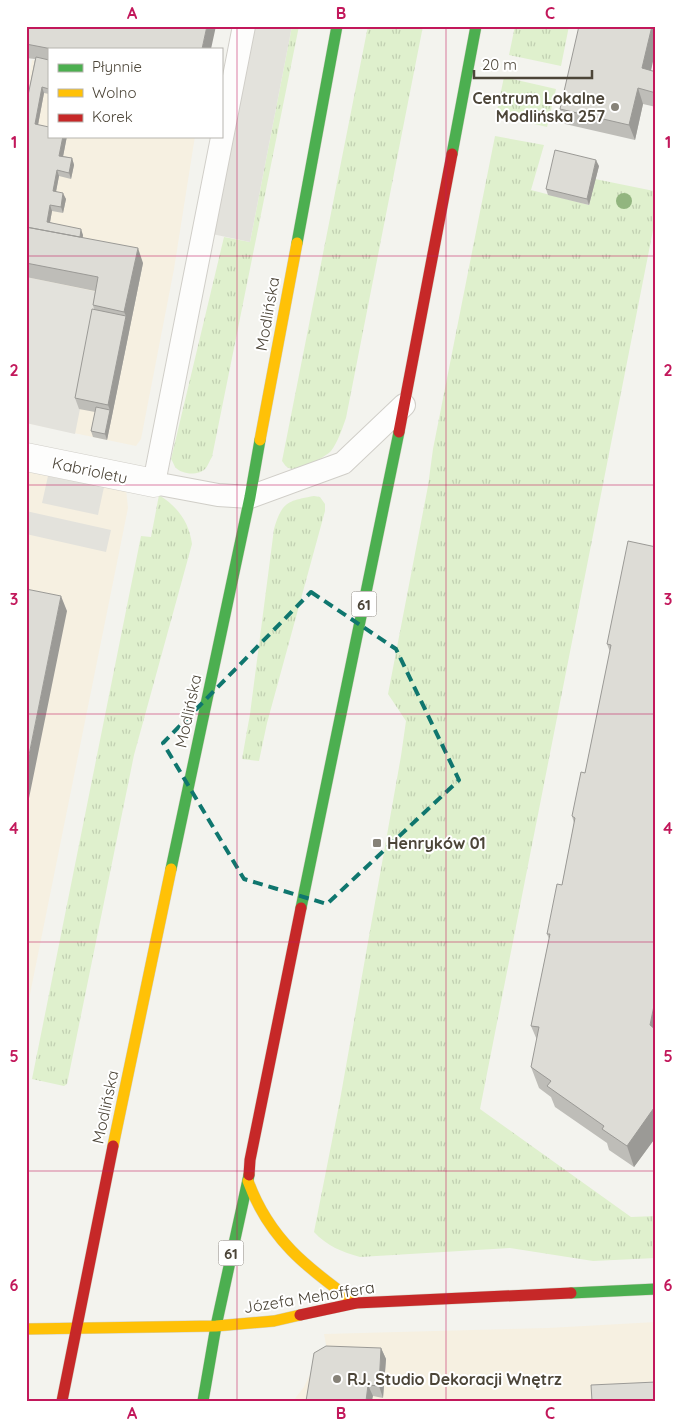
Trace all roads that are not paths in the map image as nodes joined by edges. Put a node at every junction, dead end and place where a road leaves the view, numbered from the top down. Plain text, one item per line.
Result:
1 (244, 26) edge
2 (337, 26) edge
3 (476, 26) edge
4 (222, 138) edge
5 (222, 138) edge
6 (404, 405) junction
7 (26, 456) edge
8 (154, 483) junction
9 (250, 497) junction
10 (248, 1181) junction
11 (656, 1289) edge
12 (356, 1303) junction
13 (216, 1326) junction
14 (78, 1327) junction
15 (26, 1329) edge
16 (62, 1401) edge
17 (203, 1401) edge

1 - 4 lane
2 - 9 main road, Modlińska
3 - 6 main road, 61
5 - 8 lane
6 - 9 lane
6 - 10 main road, 61
7 - 8 street, Kabrioletu
8 - 9 lane
9 - 14 main road, Modlińska
10 - 12 main road
10 - 13 main road, 61
11 - 12 main road, Józefa Mehoffera
12 - 13 main road, Józefa Mehoffera
13 - 14 main road, Józefa Mehoffera
13 - 17 main road, 61
14 - 15 main road, Józefa Mehoffera
14 - 16 main road, Modlińska

